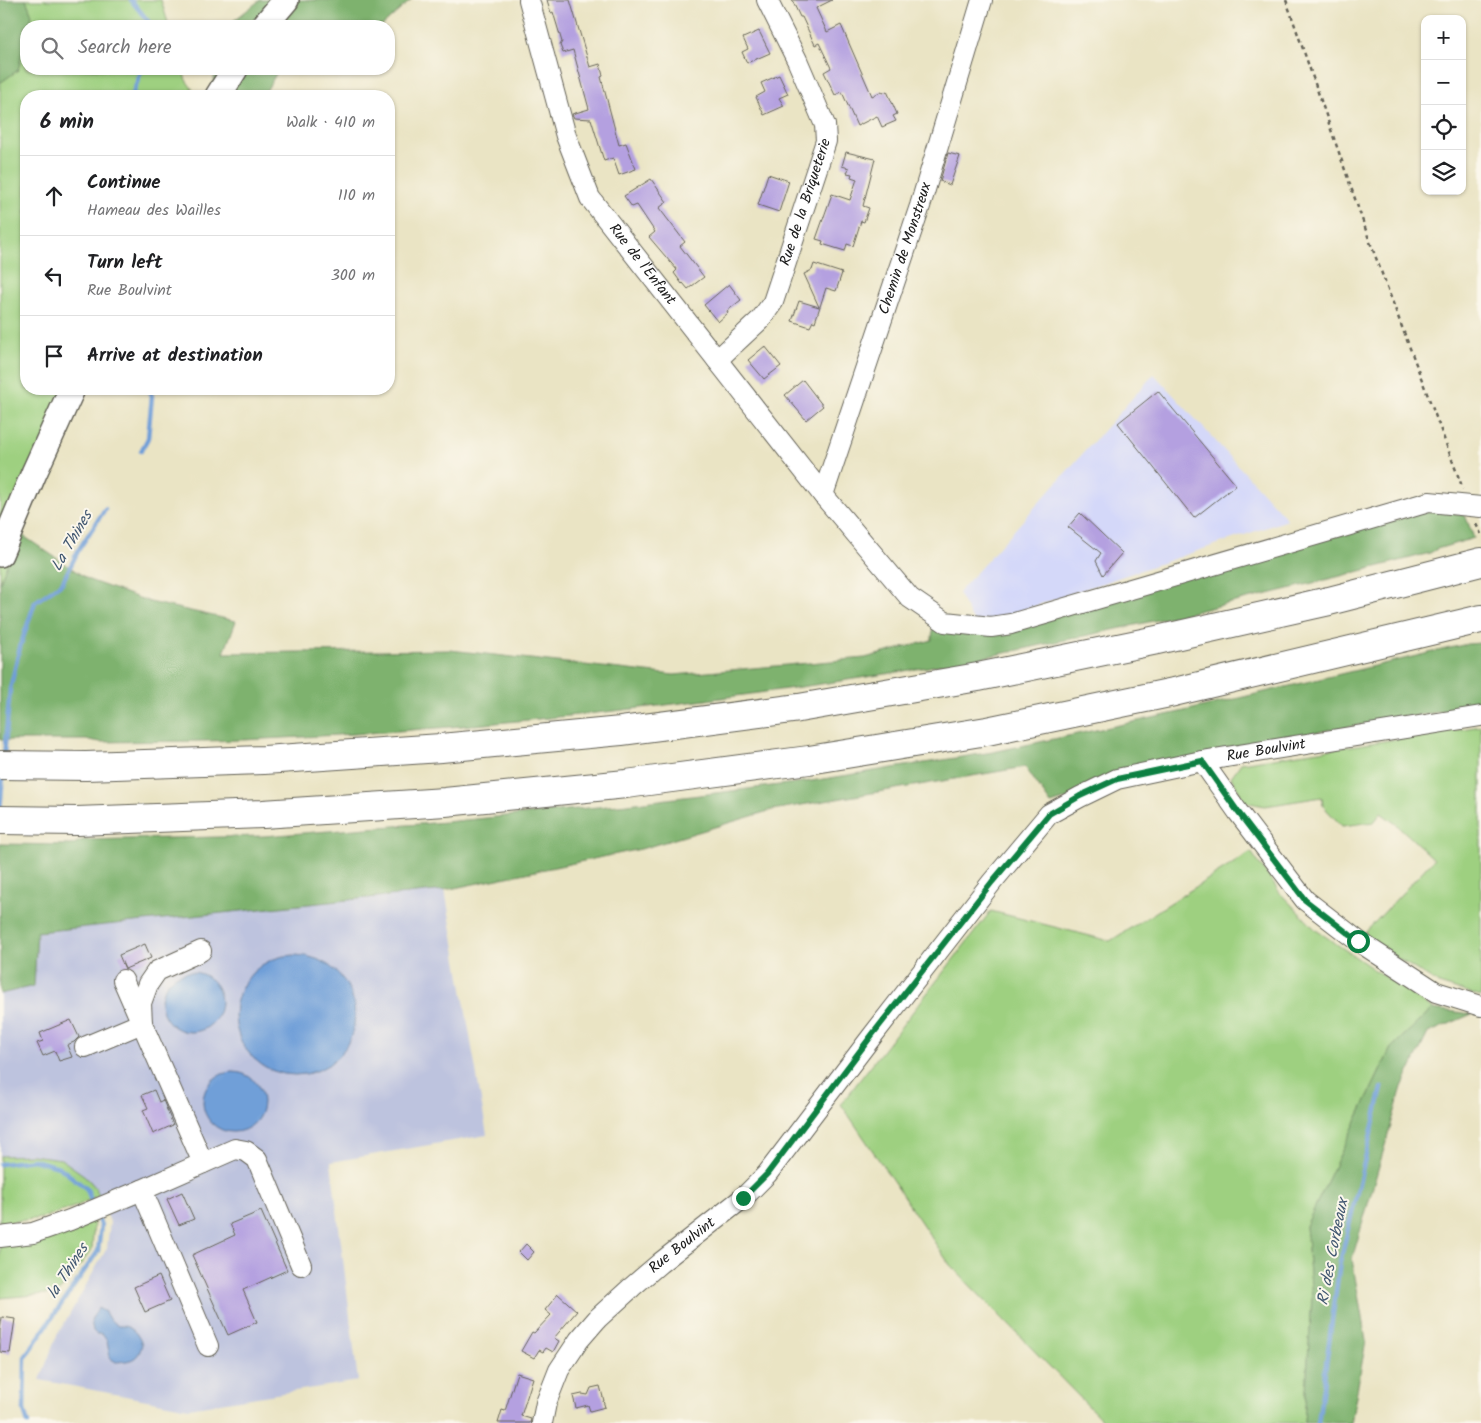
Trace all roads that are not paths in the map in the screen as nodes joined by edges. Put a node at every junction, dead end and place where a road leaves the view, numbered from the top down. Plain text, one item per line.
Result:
1 (286, 0) edge
2 (529, 0) edge
3 (768, 0) edge
4 (982, 0) edge
5 (269, 20) edge
6 (231, 75) edge
7 (222, 90) edge
8 (717, 360) junction
9 (69, 395) edge
10 (823, 495) junction
11 (1476, 507) edge
12 (0, 554) edge
13 (1481, 562) edge
14 (1475, 621) edge
15 (1481, 716) edge
16 (1202, 761) junction
17 (0, 765) edge
18 (0, 820) edge
19 (201, 951) dead end
20 (123, 980) dead end
21 (1481, 1006) edge
22 (142, 1023) junction
23 (85, 1047) dead end
24 (204, 1163) junction
25 (142, 1190) junction
26 (0, 1237) edge
27 (301, 1265) dead end
28 (208, 1346) dead end
29 (542, 1423) edge

1 - 5 main road
2 - 8 street, Rue de l'Enfant
3 - 8 street, Rue de la Briqueterie
4 - 10 street, Chemin de Monstreux
6 - 7 main road
8 - 10 street, Rue de l'Enfant
9 - 12 main road
10 - 11 street, Rue de l'Enfant
13 - 17 highway
14 - 18 highway
15 - 16 street, Rue Boulvint
16 - 21 street
16 - 29 street, Rue Boulvint
19 - 22 street
20 - 22 street
22 - 23 street
22 - 24 street
24 - 25 street
24 - 27 street
25 - 26 street
25 - 28 street

